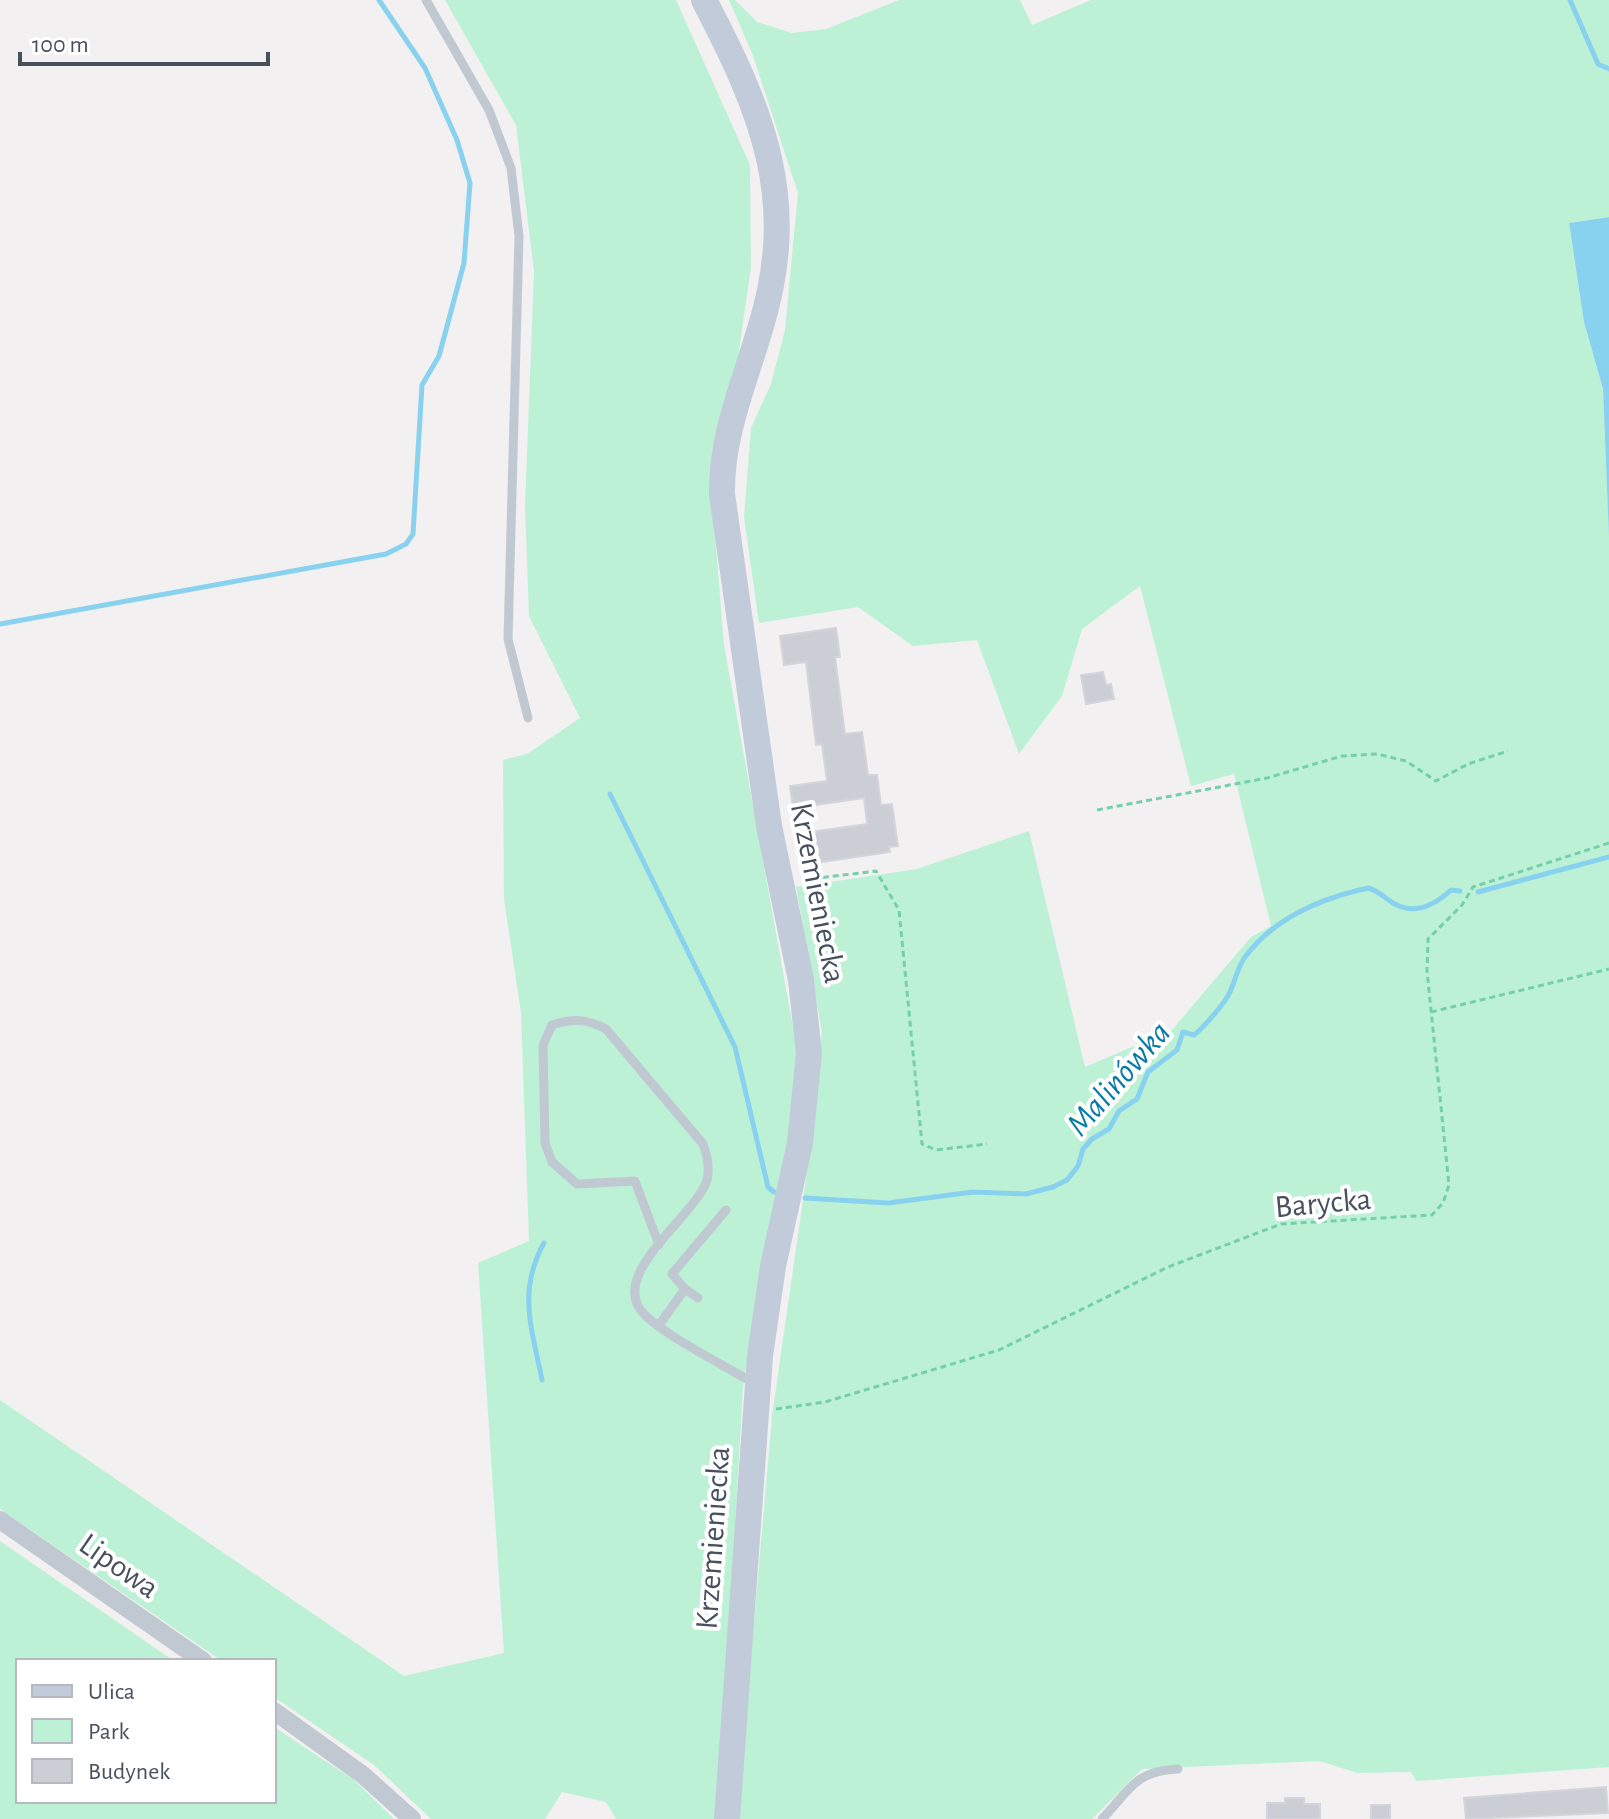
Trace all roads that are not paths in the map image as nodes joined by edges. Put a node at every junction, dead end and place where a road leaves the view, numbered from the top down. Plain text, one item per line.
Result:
1 (426, 0) edge
2 (704, 0) edge
3 (528, 718) dead end
4 (726, 1210) dead end
5 (659, 1245) junction
6 (685, 1289) junction
7 (698, 1298) dead end
8 (659, 1325) junction
9 (757, 1398) junction
10 (0, 1520) edge
11 (200, 1659) edge
12 (276, 1712) edge
13 (1178, 1769) dead end
14 (412, 1819) edge
15 (727, 1819) edge
16 (1102, 1819) edge

1 - 3 lane
2 - 9 street, Krzemieniecka
4 - 6 lane
5 - 5 lane
5 - 8 lane
6 - 7 lane
6 - 8 lane
8 - 9 lane
9 - 15 street, Krzemieniecka
10 - 11 street, Lipowa
12 - 14 street
13 - 16 lane

